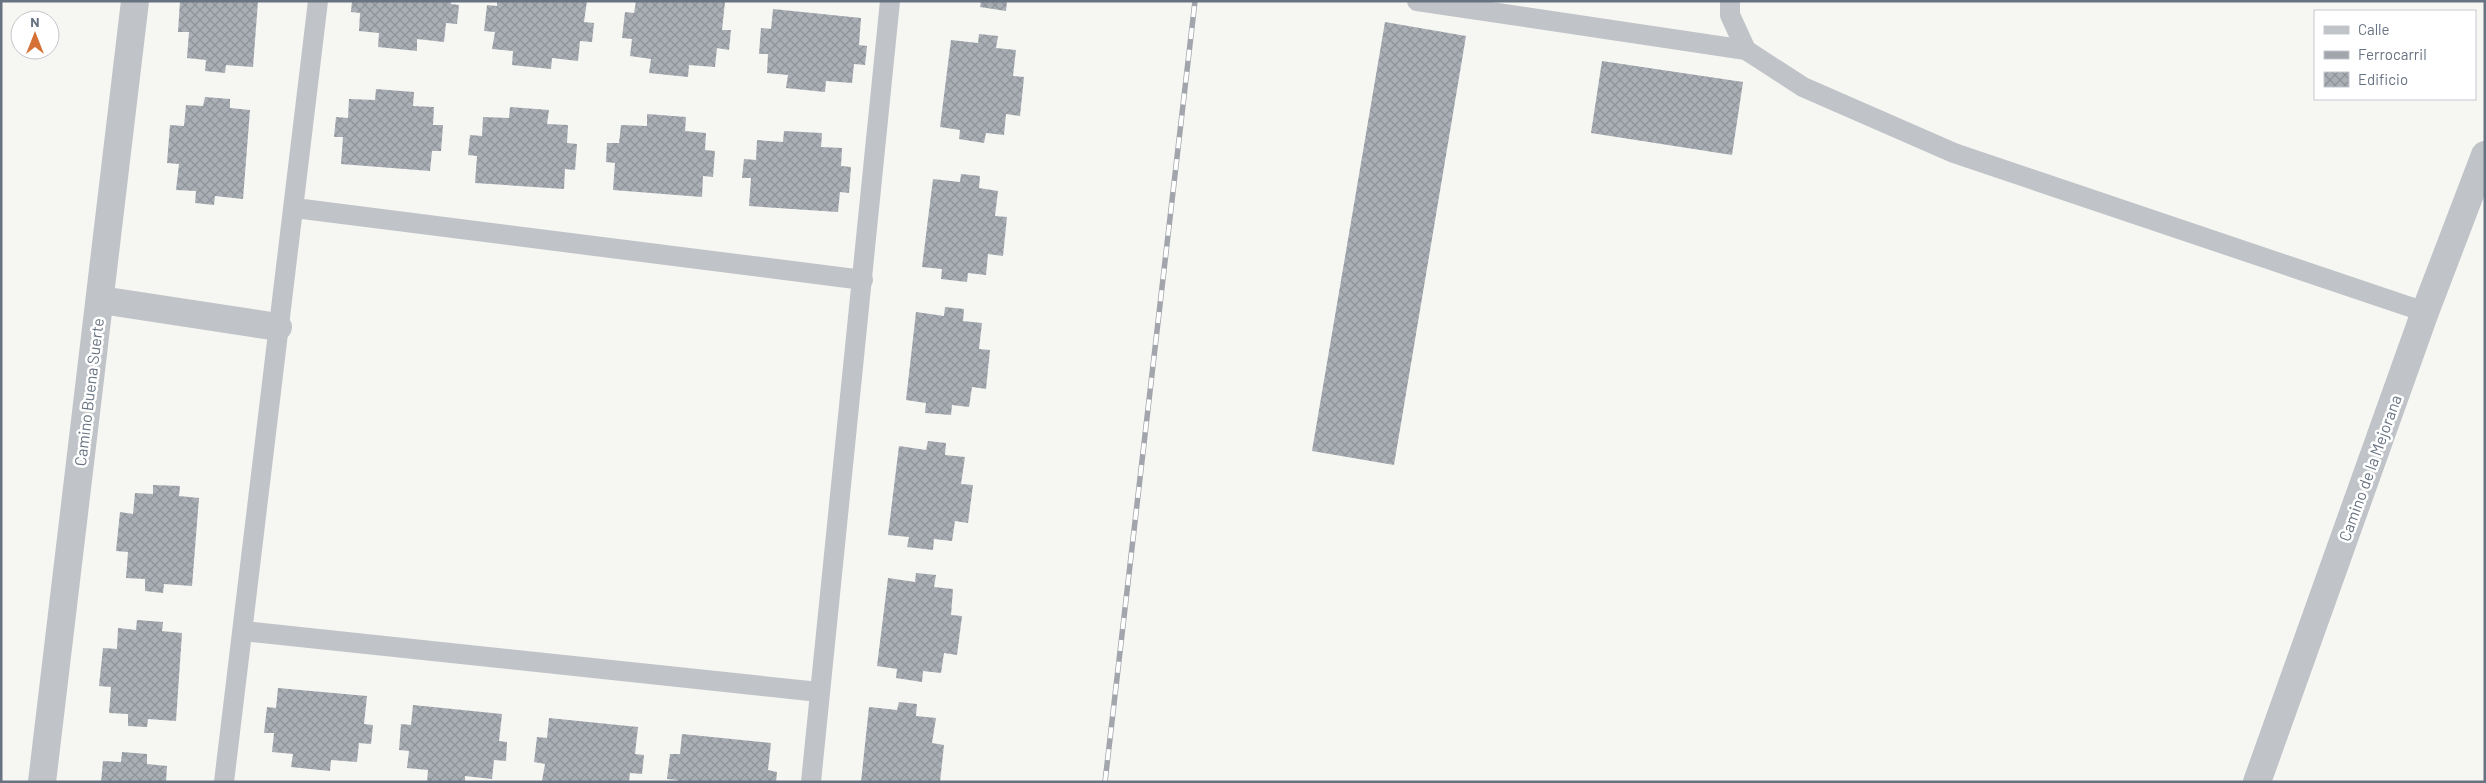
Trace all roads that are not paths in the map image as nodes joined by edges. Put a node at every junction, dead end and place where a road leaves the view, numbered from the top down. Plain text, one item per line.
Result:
1 (135, 1) edge
2 (318, 1) edge
3 (890, 1) edge
4 (1417, 1) edge
5 (1730, 1) edge
6 (1746, 50) junction
7 (2485, 155) edge
8 (294, 208) junction
9 (863, 280) junction
10 (101, 300) junction
11 (2425, 312) junction
12 (278, 327) junction
13 (243, 631) junction
14 (820, 692) junction
15 (42, 782) edge
16 (224, 782) edge
17 (811, 782) edge
18 (2257, 782) edge

1 - 10 street, Camino Buena Suerte
2 - 8 lane
3 - 9 lane
4 - 6 lane
5 - 6 lane
6 - 11 lane
7 - 11 street, Camino de la Mejorana
8 - 9 lane
8 - 12 lane
9 - 14 lane
10 - 12 street
10 - 15 street, Camino Buena Suerte
11 - 18 street, Camino de la Mejorana
12 - 13 lane
13 - 14 lane
13 - 16 lane
14 - 17 lane

